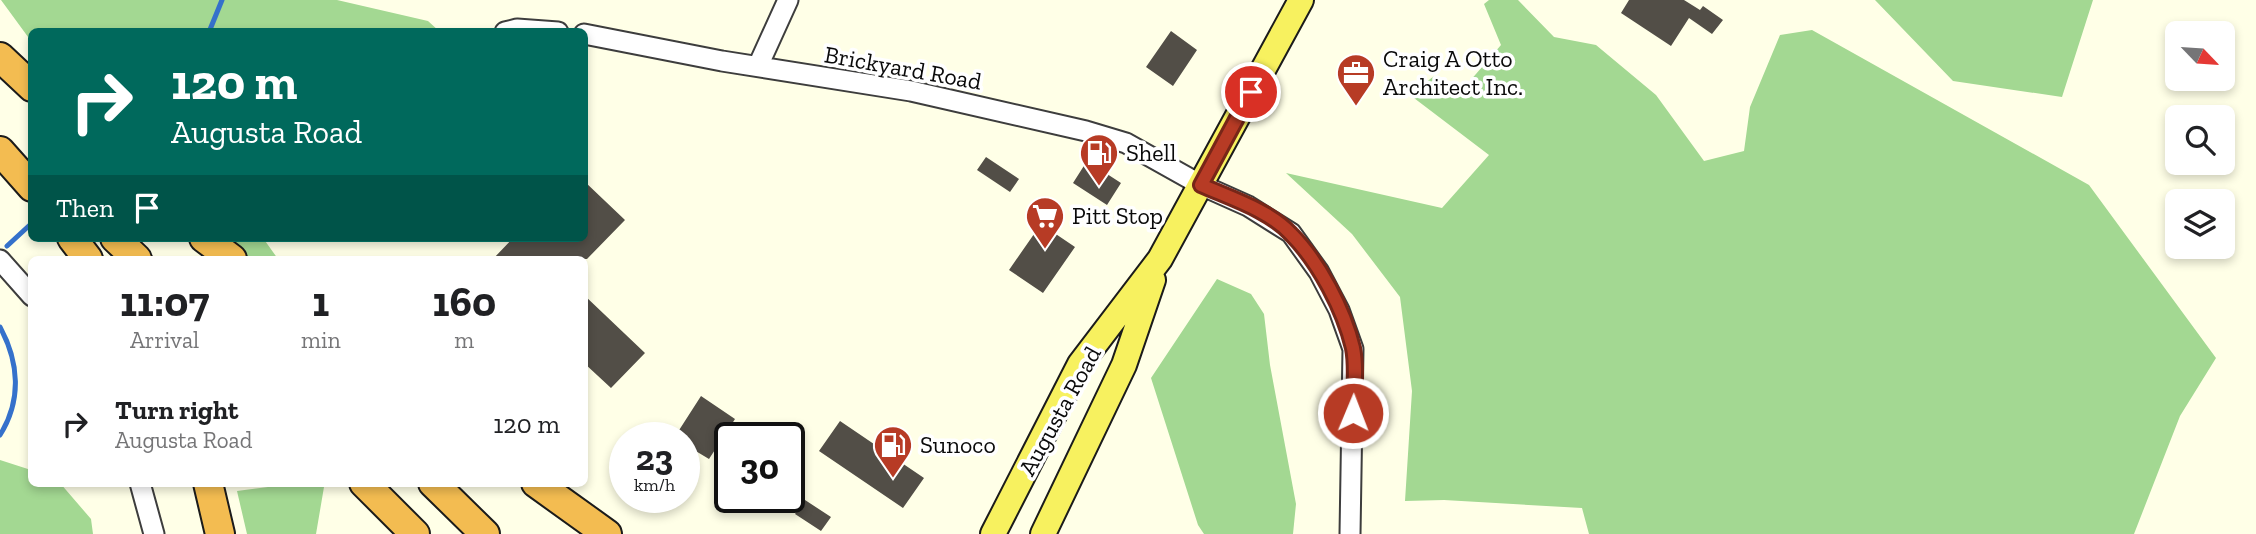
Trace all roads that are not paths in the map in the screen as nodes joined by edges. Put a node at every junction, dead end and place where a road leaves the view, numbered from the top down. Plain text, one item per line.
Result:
1 (788, 0) edge
2 (1301, 0) edge
3 (588, 35) edge
4 (0, 57) edge
5 (758, 66) junction
6 (28, 83) edge
7 (0, 128) edge
8 (0, 151) edge
9 (28, 154) edge
10 (28, 182) edge
11 (1201, 185) junction
12 (75, 242) edge
13 (119, 242) edge
14 (188, 242) edge
15 (209, 242) edge
16 (86, 256) edge
17 (134, 256) edge
18 (202, 256) edge
19 (228, 256) edge
20 (0, 260) edge
21 (1160, 260) junction
22 (28, 292) edge
23 (141, 487) edge
24 (209, 487) edge
25 (368, 487) edge
26 (437, 487) edge
27 (542, 487) edge
28 (154, 534) edge
29 (220, 534) edge
30 (415, 534) edge
31 (485, 534) edge
32 (607, 534) edge
33 (993, 534) edge
34 (1042, 534) edge
35 (1350, 534) edge

1 - 5 street
2 - 11 main road, Augusta Road
3 - 5 street, Brickyard Road
4 - 6 highway
5 - 11 street, Brickyard Road
7 - 9 highway
8 - 10 highway
11 - 21 main road, Augusta Road
11 - 35 street, Brickyard Road
12 - 16 highway
13 - 17 highway
14 - 18 highway
15 - 19 highway
20 - 22 street
21 - 33 main road, Augusta Road
21 - 34 main road, Augusta Road
23 - 28 street
24 - 29 highway
25 - 30 highway
26 - 31 highway
27 - 32 highway

